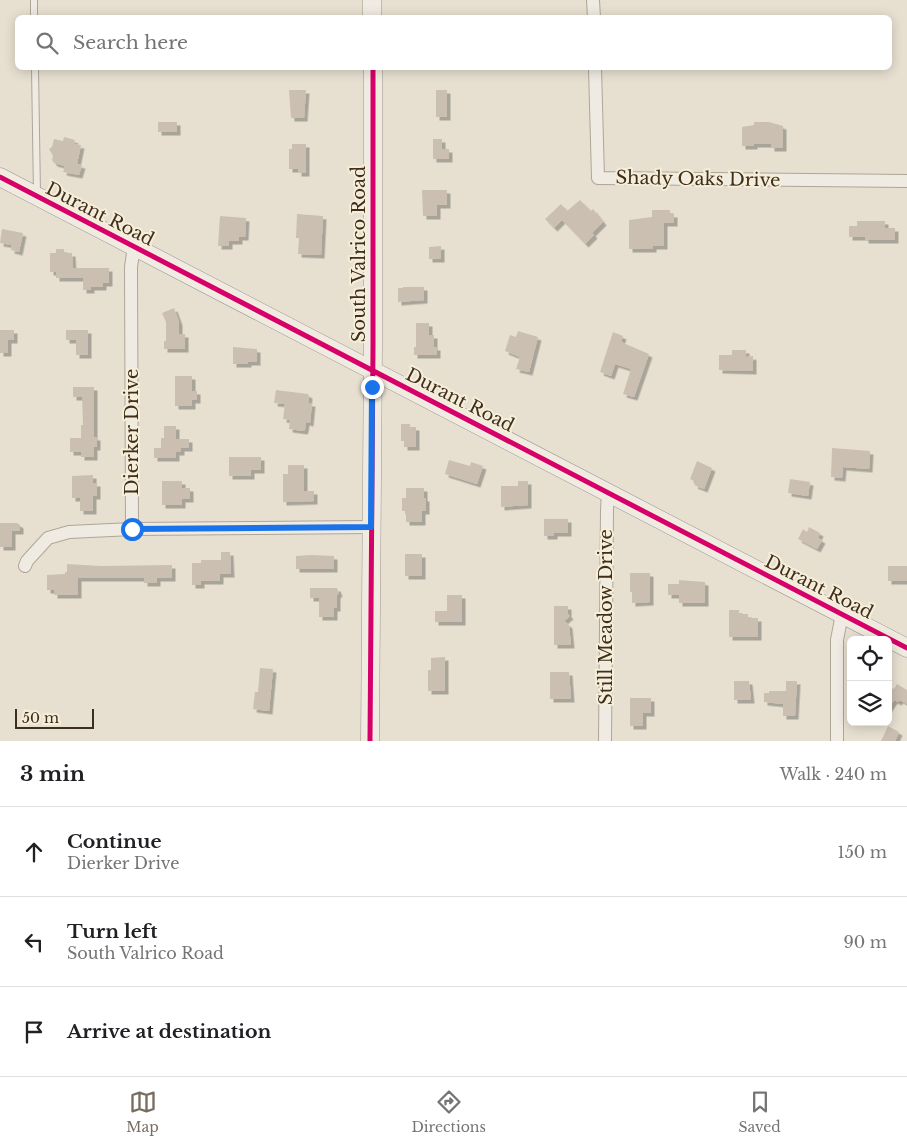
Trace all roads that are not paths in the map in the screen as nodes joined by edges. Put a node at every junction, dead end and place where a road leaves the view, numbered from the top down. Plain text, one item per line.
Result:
1 (34, 0) edge
2 (372, 0) edge
3 (593, 0) edge
4 (34, 15) edge
5 (372, 15) edge
6 (594, 15) edge
7 (36, 70) edge
8 (372, 70) edge
9 (595, 70) edge
10 (0, 177) edge
11 (907, 181) edge
12 (37, 196) junction
13 (134, 246) junction
14 (372, 370) junction
15 (608, 493) junction
16 (371, 527) junction
17 (132, 529) junction
18 (25, 566) dead end
19 (842, 614) junction
20 (907, 648) edge
21 (370, 741) edge
22 (605, 741) edge
23 (837, 741) edge

1 - 4 lane
2 - 5 street
3 - 6 street
7 - 12 lane
8 - 14 street, South Valrico Road
9 - 11 street, Shady Oaks Drive
10 - 12 street, Durant Road
12 - 13 street, Durant Road
13 - 14 street, Durant Road
13 - 17 street, Dierker Drive
14 - 15 street, Durant Road
14 - 16 street, South Valrico Road
15 - 19 street, Durant Road
15 - 22 street, Still Meadow Drive
16 - 17 street
16 - 21 street, South Valrico Road
17 - 18 street
19 - 20 street, Durant Road
19 - 23 street

